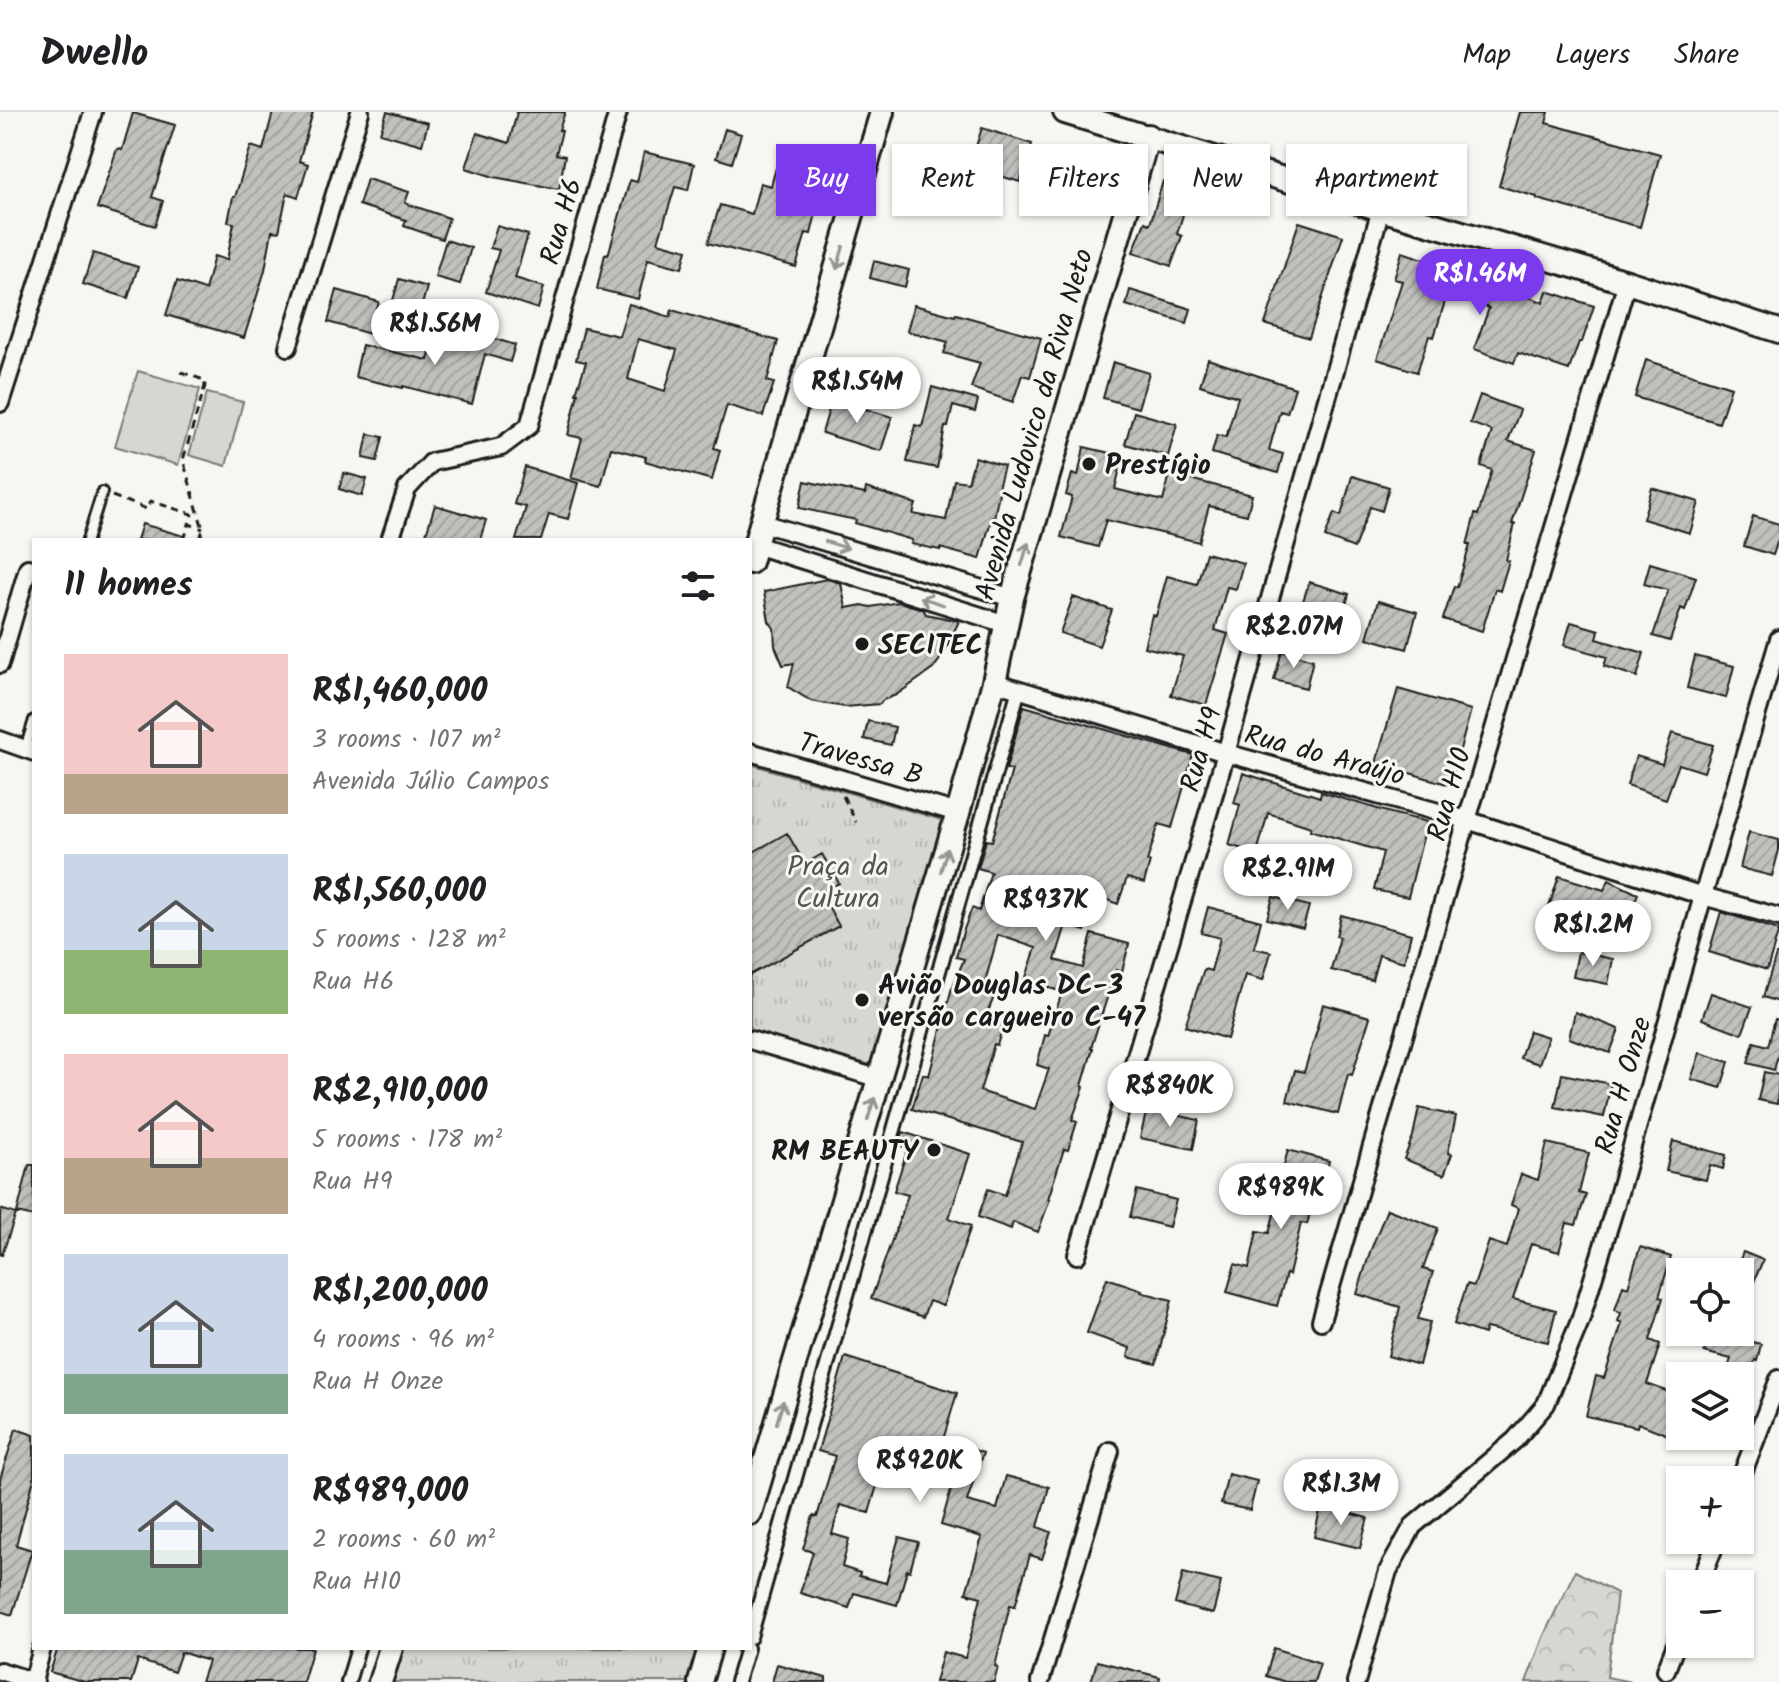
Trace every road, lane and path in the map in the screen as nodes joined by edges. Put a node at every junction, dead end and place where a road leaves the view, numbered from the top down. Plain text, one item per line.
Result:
1 (93, 112) edge
2 (360, 112) edge
3 (618, 112) edge
4 (882, 112) edge
5 (1065, 112) edge
6 (1148, 136) junction
7 (1286, 179) edge
8 (1379, 216) edge
9 (1405, 216) edge
10 (1627, 282) junction
11 (1779, 331) edge
12 (288, 347) dead end
13 (181, 372) dead end
14 (0, 403) edge
15 (102, 492) joint
16 (189, 524) junction
17 (203, 529) junction
18 (88, 538) edge
19 (185, 538) edge
20 (201, 538) edge
21 (391, 538) edge
22 (756, 543) edge
23 (874, 557) junction
24 (28, 568) dead end
25 (866, 580) junction
26 (1012, 598) junction
27 (1006, 624) junction
28 (1779, 639) edge
29 (0, 664) edge
30 (994, 682) junction
31 (1019, 689) junction
32 (0, 740) edge
33 (30, 751) edge
34 (752, 753) edge
35 (1226, 753) junction
36 (848, 781) junction
37 (958, 813) junction
38 (1467, 820) junction
39 (856, 822) dead end
40 (1703, 896) junction
41 (1779, 917) edge
42 (752, 1041) edge
43 (880, 1079) junction
44 (1077, 1255) dead end
45 (1321, 1321) dead end
46 (1779, 1379) edge
47 (1110, 1451) dead end
48 (1745, 1466) edge
49 (752, 1506) edge
50 (752, 1630) edge
51 (42, 1650) edge
52 (357, 1650) edge
53 (390, 1650) edge
54 (709, 1650) edge
55 (746, 1650) edge
56 (1671, 1658) edge
57 (1666, 1670) dead end
58 (0, 1671) edge
59 (34, 1682) edge
60 (348, 1682) edge
61 (380, 1682) edge
62 (700, 1682) edge
63 (737, 1682) edge
64 (1040, 1682) edge
65 (1356, 1682) edge

1 - 14 street
2 - 12 street
3 - 21 street, Rua H6
4 -> 22 street
5 - 6 street
6 - 7 street
26 -> 6 street, Avenida Ludovico da Riva Neto
8 - 35 street, Rua H9
9 - 10 street
10 - 11 street
10 - 38 street, Rua H10
13 - 17 path
15 - 16 path
15 - 18 lane
16 - 17 path
16 - 19 path
17 - 20 path
22 -> 23 street
22 - 25 street
23 - 25 street
23 - 26 street
24 - 29 street
27 -> 25 street
26 - 27 street, Avenida Ludovico da Riva Neto
27 - 30 street, Avenida Ludovico da Riva Neto
28 - 40 street, Rua H Onze
30 - 31 street, Rua do Araújo
30 - 37 street, Avenida Ludovico da Riva Neto
31 - 35 street, Rua do Araújo
31 - 50 street
32 - 33 street
34 - 36 street, Travessa B
35 - 38 street, Rua do Araújo
35 - 44 street, Rua H9
36 - 37 street, Travessa B
36 - 39 path
43 -> 37 street, Avenida Ludovico da Riva Neto
38 - 40 street, Rua do Araújo
38 - 45 street, Rua H10
40 - 41 street, Rua do Araújo
40 - 65 street, Rua H Onze
42 - 43 street
49 -> 43 street, Avenida Ludovico da Riva Neto
46 - 48 street
47 - 64 street
51 - 59 street
52 - 60 street
53 - 61 street
54 - 62 street
55 - 63 street
56 - 57 street
58 - 59 street

